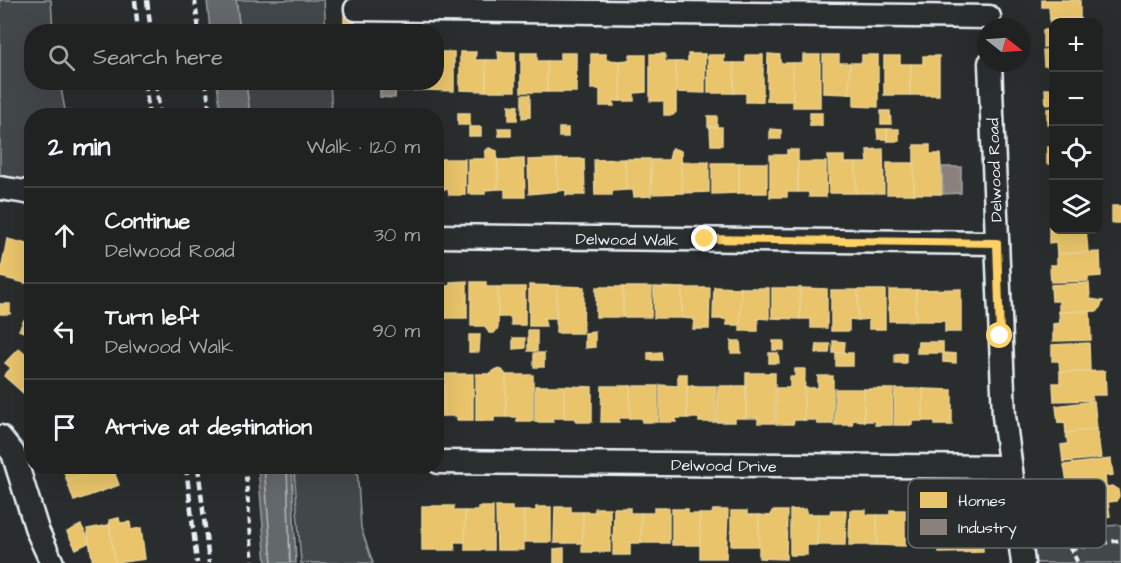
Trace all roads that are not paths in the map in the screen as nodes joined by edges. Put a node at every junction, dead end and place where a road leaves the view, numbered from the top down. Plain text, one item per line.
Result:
1 (356, 9) dead end
2 (989, 15) edge
3 (990, 72) edge
4 (0, 188) edge
5 (24, 192) edge
6 (444, 236) edge
7 (997, 243) junction
8 (0, 437) edge
9 (444, 462) edge
10 (1009, 467) junction
11 (1011, 479) edge
12 (1021, 548) edge
13 (52, 563) edge
14 (1023, 563) edge

1 - 2 street
3 - 7 street, Delwood Road
4 - 5 street
6 - 7 street, Delwood Walk
7 - 10 street, Delwood Road
8 - 13 street
9 - 10 street, Delwood Drive
10 - 11 street, Delwood Road
12 - 14 street, Delwood Road

